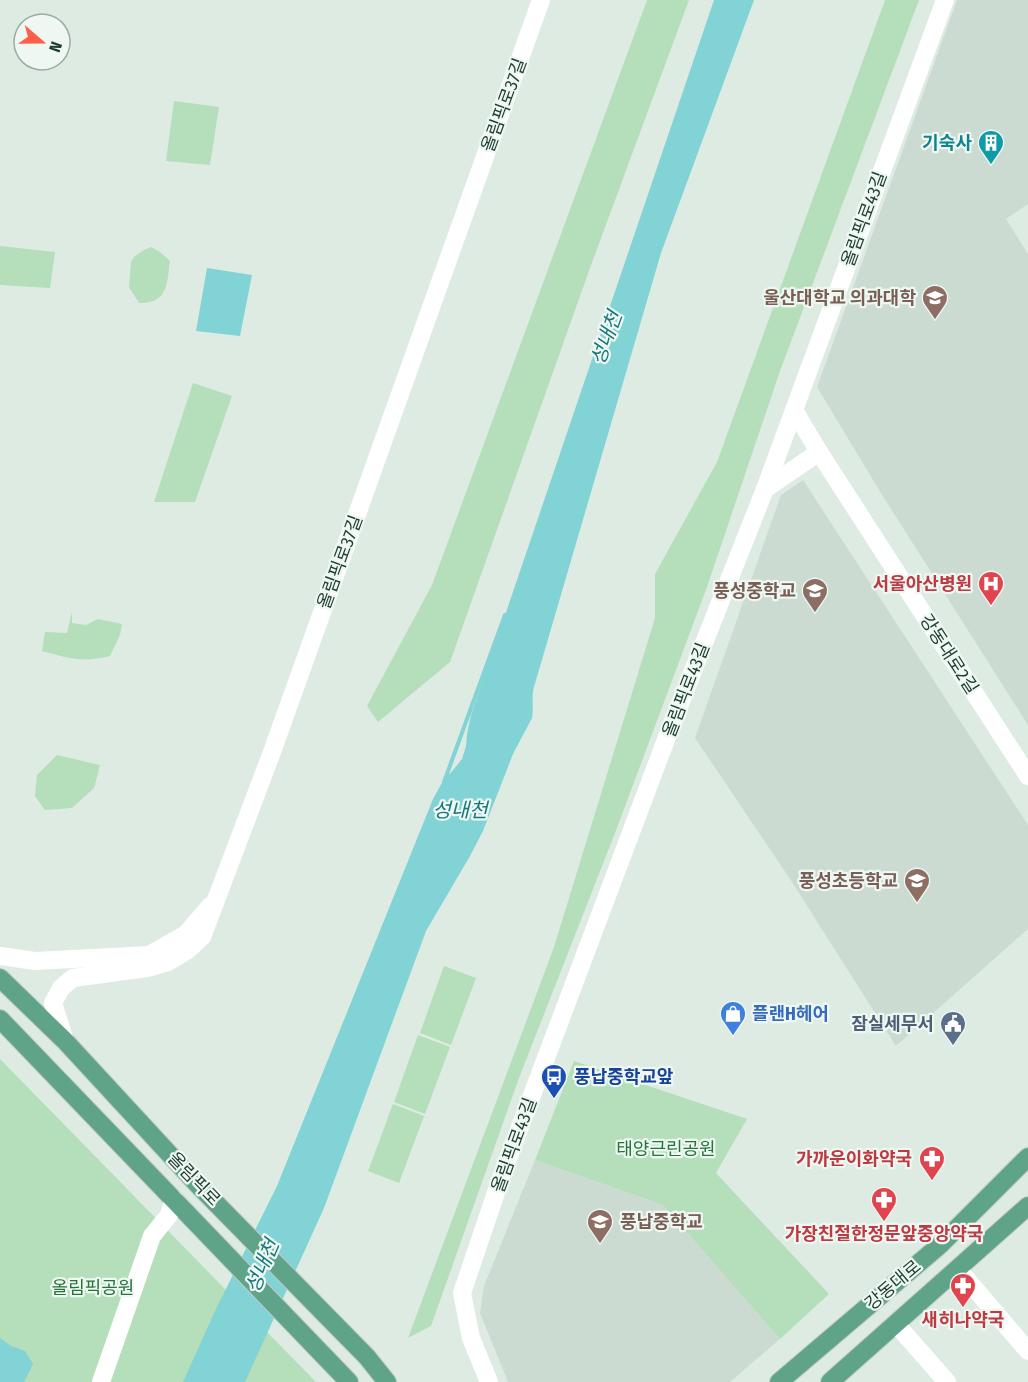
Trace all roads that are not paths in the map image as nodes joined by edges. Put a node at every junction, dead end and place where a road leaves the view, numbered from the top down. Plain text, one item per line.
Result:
1 (541, 0) edge
2 (945, 0) edge
3 (794, 410) junction
4 (819, 452) junction
5 (765, 489) junction
6 (1028, 776) edge
7 (218, 898) junction
8 (0, 956) edge
9 (0, 978) edge
10 (0, 1018) edge
11 (65, 1041) junction
12 (1028, 1157) edge
13 (177, 1203) junction
14 (1026, 1213) edge
15 (958, 1269) junction
16 (896, 1324) junction
17 (1028, 1351) edge
18 (101, 1382) edge
19 (349, 1382) edge
20 (387, 1382) edge
21 (489, 1382) edge
22 (779, 1382) edge
23 (830, 1382) edge
24 (946, 1382) edge

1 - 7 street, 올림픽로37길
2 - 3 street, 올림픽로43길
3 - 4 street, 강동대로2길
3 - 5 street, 올림픽로43길
4 - 5 street
4 - 6 street, 강동대로2길
5 - 21 street, 올림픽로43길
7 - 8 street, 올림픽로37길
7 - 11 street
9 - 11 main road, 올림픽로
10 - 13 main road, 올림픽로
11 - 20 main road, 올림픽로
12 - 22 main road, 강동대로
13 - 18 street
13 - 19 main road, 올림픽로
14 - 15 main road, 강동대로
15 - 16 main road, 강동대로
15 - 17 street
16 - 23 main road, 강동대로
16 - 24 street

